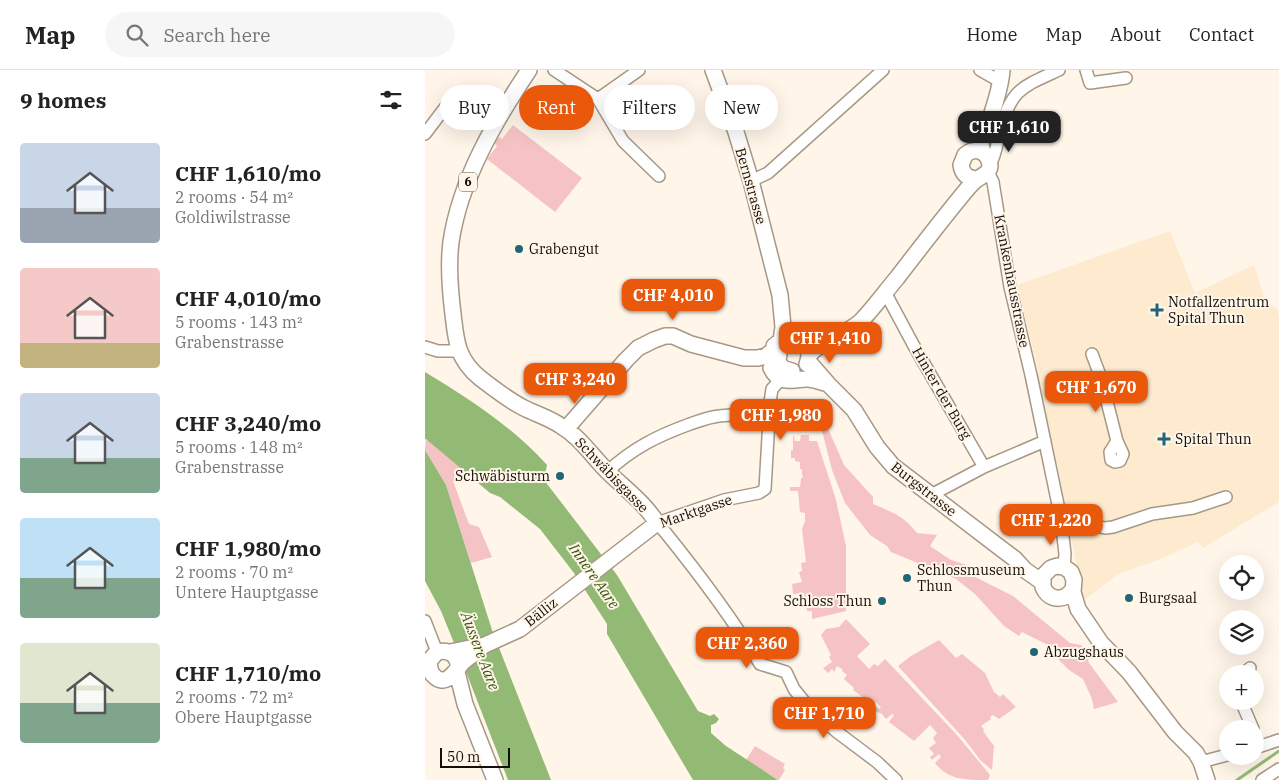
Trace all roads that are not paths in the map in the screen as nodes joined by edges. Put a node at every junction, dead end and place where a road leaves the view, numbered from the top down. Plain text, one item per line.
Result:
1 (529, 70) edge
2 (554, 70) edge
3 (639, 70) edge
4 (713, 70) edge
5 (883, 70) edge
6 (980, 70) edge
7 (1059, 70) edge
8 (1086, 70) edge
9 (1126, 78) dead end
10 (1000, 83) edge
11 (598, 99) junction
12 (440, 114) edge
13 (1000, 132) junction
14 (425, 134) edge
15 (980, 160) junction
16 (659, 176) dead end
17 (751, 181) junction
18 (952, 206) junction
19 (885, 292) junction
20 (782, 304) junction
21 (425, 347) edge
22 (792, 348) junction
23 (459, 351) junction
24 (1092, 354) dead end
25 (786, 375) junction
26 (828, 384) junction
27 (769, 415) junction
28 (568, 431) junction
29 (1045, 441) junction
30 (1117, 441) dead end
31 (984, 467) junction
32 (607, 472) junction
33 (931, 495) junction
34 (1226, 497) dead end
35 (657, 523) junction
36 (1063, 529) junction
37 (1015, 559) junction
38 (1057, 567) junction
39 (1042, 582) junction
40 (579, 583) joint
41 (1073, 589) junction
42 (1061, 598) junction
43 (1078, 609) junction
44 (425, 621) edge
45 (443, 664) edge
46 (1279, 740) edge
47 (1264, 746) edge
48 (1219, 757) edge
49 (1201, 762) junction
50 (1279, 769) edge
51 (495, 780) edge
52 (896, 780) edge
53 (1207, 780) edge
54 (1263, 780) edge

1 - 23 main road, 6
2 - 11 street
3 - 11 street
4 - 17 main road, Bernstrasse
5 - 17 street
6 - 10 street
7 - 13 street
8 - 9 street
10 - 15 main road
11 - 16 street
12 - 14 street
13 - 15 street
13 - 15 street
15 - 18 main road
15 - 18 main road
15 - 29 street, Krankenhausstrasse
17 - 20 main road, Bernstrasse
18 - 19 main road
19 - 22 main road
19 - 31 street, Hinter der Burg
20 - 22 main road, Bernstrasse
20 - 22 main road, Bernstrasse
21 - 23 street
22 - 25 main road
22 - 25 main road
22 - 26 main road, Burgstrasse
22 - 28 main road
23 - 28 main road, 6
24 - 30 street
25 - 26 main road
25 - 27 street
26 - 33 main road, Burgstrasse
27 - 32 street
27 - 35 street, Marktgasse
28 - 32 main road, Schwäbisgasse / 6
29 - 31 street
29 - 36 street, Krankenhausstrasse
31 - 33 street
32 - 35 main road, Schwäbisgasse / 6
33 - 37 main road, Burgstrasse
34 - 36 street
35 - 40 main road, Marktgasse
35 - 52 street
36 - 38 street, Krankenhausstrasse
37 - 38 main road, Burgstrasse
37 - 39 main road, Burgstrasse
38 - 39 main road
38 - 41 main road
39 - 42 main road
40 - 45 main road, Bälliz
41 - 42 main road
41 - 43 main road
42 - 43 main road
43 - 49 main road
44 - 45 street
45 - 51 main road
46 - 47 street
48 - 49 street
49 - 53 main road
50 - 54 street

